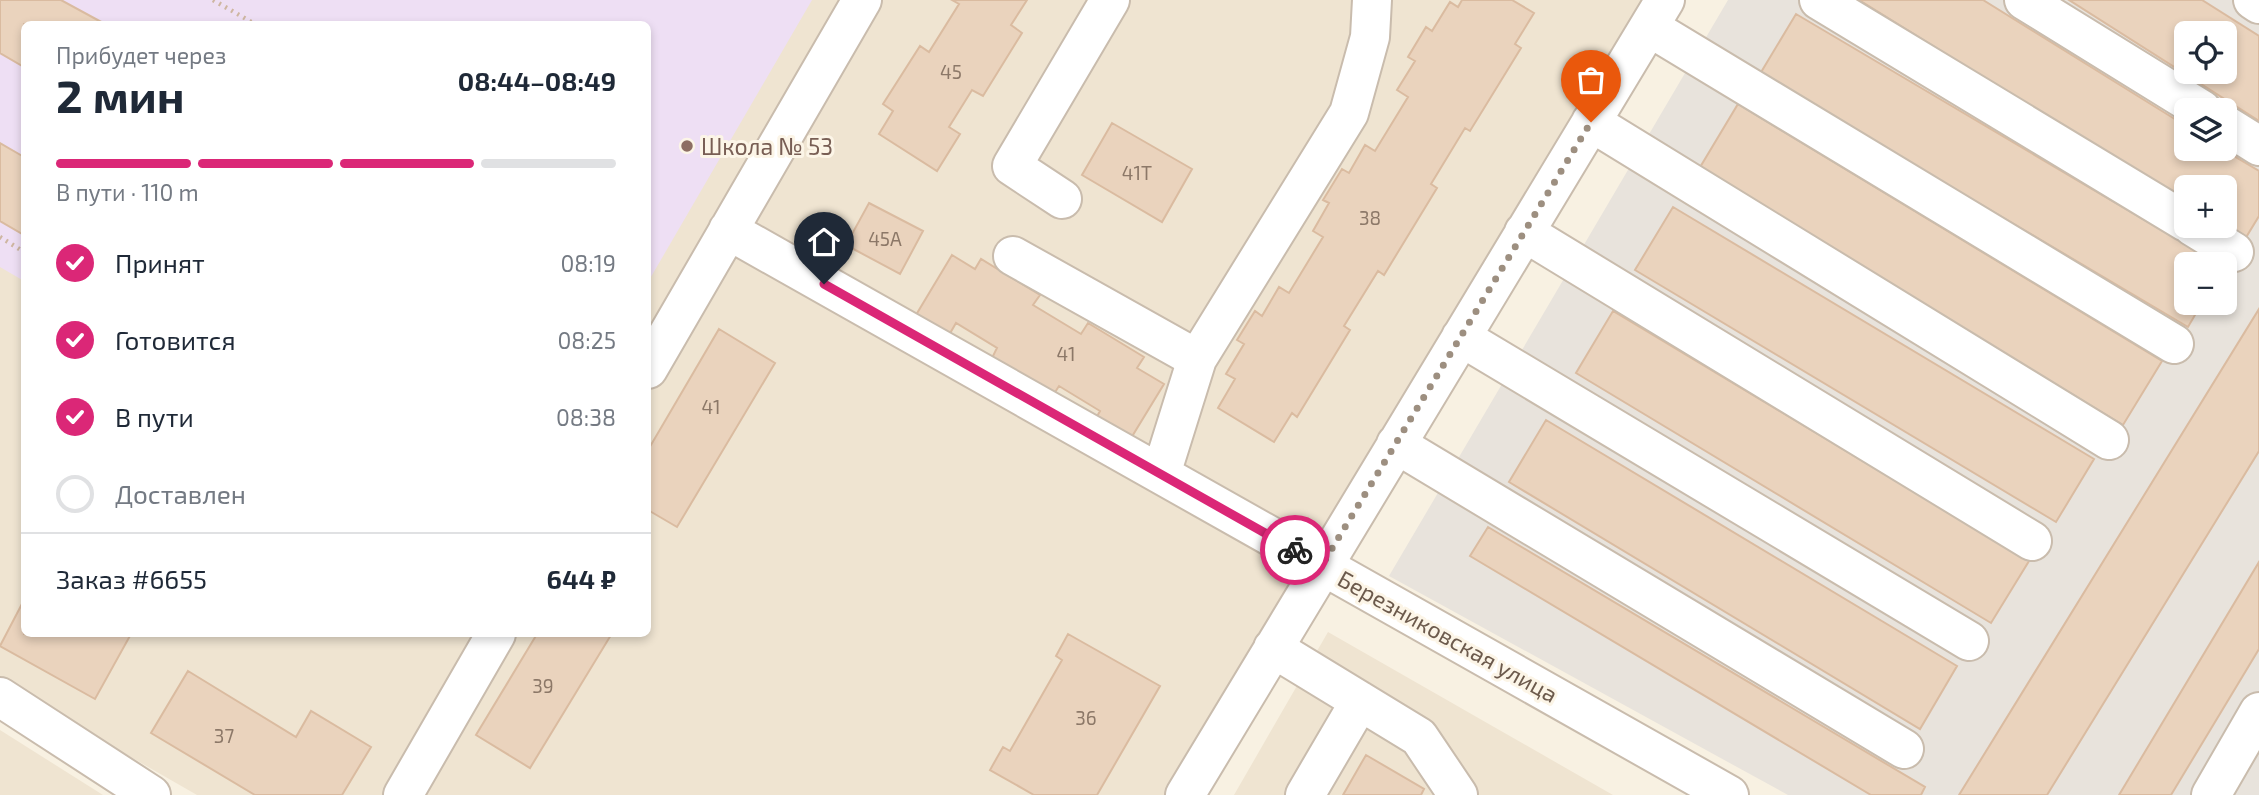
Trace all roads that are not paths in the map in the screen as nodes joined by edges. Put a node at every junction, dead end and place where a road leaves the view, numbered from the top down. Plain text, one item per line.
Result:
1 (863, 0) edge
2 (1110, 0) edge
3 (1372, 0) edge
4 (1819, 0) edge
5 (2024, 0) edge
6 (2253, 0) edge
7 (2259, 4) edge
8 (1657, 14) edge
9 (2183, 98) edge
10 (1591, 122) junction
11 (2237, 132) edge
12 (2259, 146) edge
13 (1062, 199) dead end
14 (2174, 215) edge
15 (728, 230) junction
16 (1524, 232) junction
17 (2211, 238) edge
18 (2234, 252) dead end
19 (1013, 256) dead end
20 (1461, 337) junction
21 (2174, 344) dead end
22 (1197, 359) junction
23 (651, 364) edge
24 (2109, 440) dead end
25 (1396, 444) junction
26 (1161, 474) junction
27 (2032, 541) dead end
28 (1322, 565) junction
29 (494, 637) edge
30 (1969, 641) dead end
31 (1273, 648) junction
32 (1, 701) edge
33 (1360, 701) junction
34 (2259, 712) edge
35 (1904, 749) dead end
36 (151, 795) edge
37 (403, 795) edge
38 (1185, 795) edge
39 (1305, 795) edge
40 (1458, 795) edge
41 (1729, 795) edge
42 (2211, 795) edge

1 - 15 street
2 - 13 street
3 - 22 street
4 - 14 street
5 - 9 street
6 - 7 street
8 - 10 street
8 - 21 street
10 - 16 street
10 - 24 street
11 - 12 street
15 - 23 street
15 - 26 street, Березниковская улица
16 - 20 street
16 - 27 street
17 - 18 street
19 - 22 street
20 - 25 street
20 - 30 street
22 - 26 street
25 - 28 street
25 - 35 street
26 - 28 street, Березниковская улица
28 - 31 street
28 - 41 street, Березниковская улица
29 - 37 street
31 - 33 street
31 - 38 street
32 - 36 street
33 - 39 street
33 - 40 street
34 - 42 street

